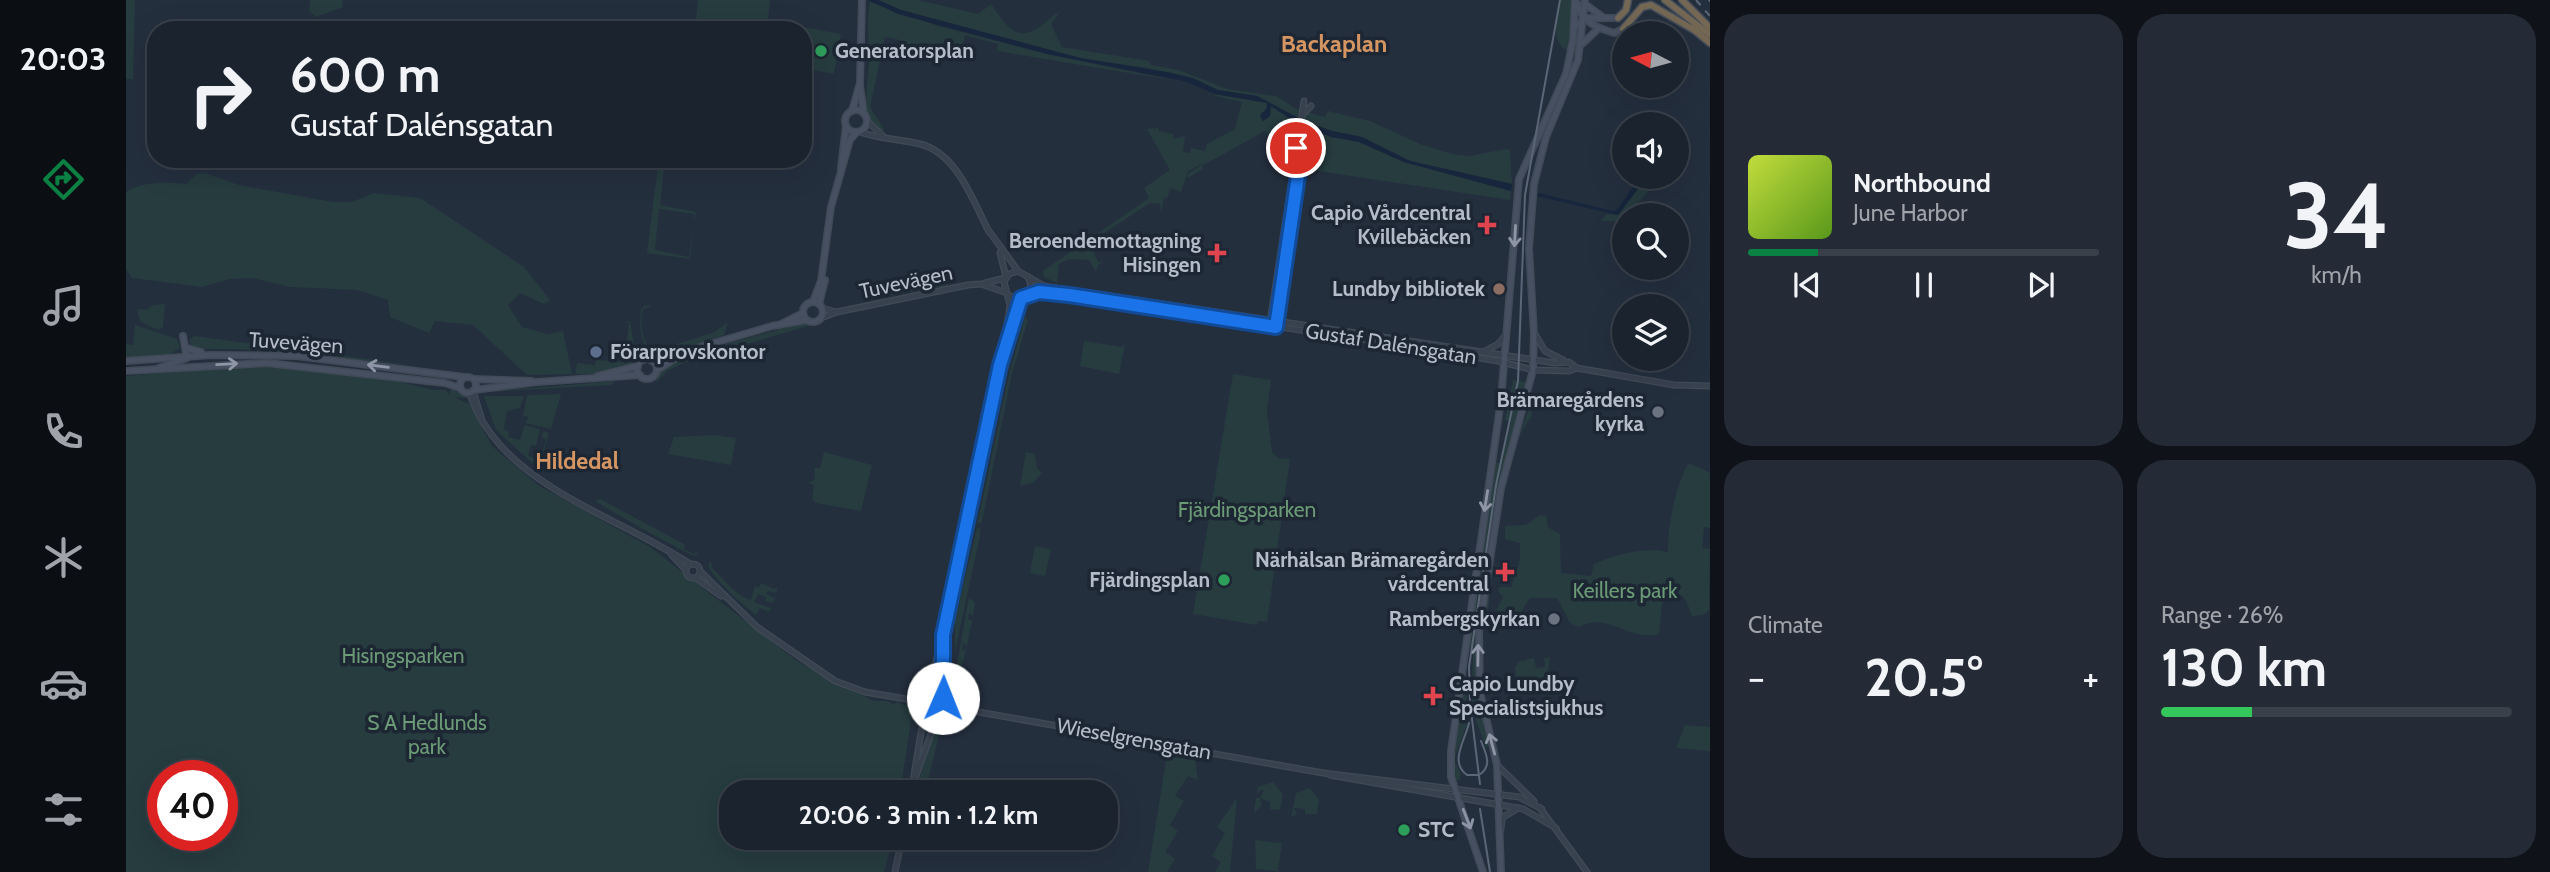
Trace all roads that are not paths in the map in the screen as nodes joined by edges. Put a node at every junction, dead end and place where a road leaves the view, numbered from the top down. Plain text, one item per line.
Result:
1 (862, 0) edge
2 (1576, 0) edge
3 (1628, 0) edge
4 (1654, 0) edge
5 (1665, 0) edge
6 (1682, 0) edge
7 (1585, 2) edge
8 (1584, 18) junction
9 (1618, 18) joint
10 (1607, 19) junction
11 (1630, 21) edge
12 (1679, 21) edge
13 (1575, 26) junction
14 (1689, 27) edge
15 (1600, 28) junction
16 (1710, 28) edge
17 (1696, 31) junction
18 (1612, 32) edge
19 (1709, 39) edge
20 (1582, 44) junction
21 (860, 83) junction
22 (1304, 101) dead end
23 (1311, 106) dead end
24 (852, 111) junction
25 (864, 114) junction
26 (1302, 115) junction
27 (867, 121) junction
28 (846, 126) junction
29 (858, 132) junction
30 (887, 137) junction
31 (841, 175) junction
32 (989, 231) junction
33 (1018, 271) junction
34 (1005, 277) junction
35 (1028, 277) junction
36 (981, 284) junction
37 (1007, 294) junction
38 (1022, 297) junction
39 (818, 305) junction
40 (837, 312) junction
41 (803, 313) junction
42 (821, 318) junction
43 (806, 320) junction
44 (1273, 324) junction
45 (779, 325) junction
46 (1507, 330) junction
47 (1534, 334) junction
48 (187, 348) junction
49 (1484, 351) junction
50 (685, 353) junction
51 (245, 354) junction
52 (1505, 354) junction
53 (187, 356) junction
54 (169, 358) junction
55 (1534, 358) junction
56 (126, 361) edge
57 (652, 361) junction
58 (1564, 361) junction
59 (1504, 362) junction
60 (1000, 365) junction
61 (638, 366) junction
62 (159, 368) junction
63 (1577, 368) junction
64 (657, 370) junction
65 (1533, 370) junction
66 (126, 371) edge
67 (640, 375) junction
68 (464, 377) junction
69 (592, 378) junction
70 (474, 379) junction
71 (537, 382) junction
72 (1710, 386) edge
73 (460, 388) junction
74 (472, 391) junction
75 (671, 554) junction
76 (690, 564) junction
77 (685, 570) junction
78 (701, 572) junction
79 (696, 578) junction
80 (725, 598) junction
81 (943, 635) junction
82 (929, 695) junction
83 (943, 698) junction
84 (924, 702) junction
85 (945, 706) junction
86 (925, 709) junction
87 (938, 714) junction
88 (1497, 765) junction
89 (1361, 779) junction
90 (914, 780) joint
91 (1455, 789) junction
92 (1498, 794) junction
93 (1459, 797) junction
94 (1498, 804) junction
95 (1518, 808) junction
96 (1542, 809) junction
97 (1556, 828) junction
98 (1499, 843) junction
99 (900, 850) edge
100 (895, 872) edge
101 (1483, 872) edge
102 (1500, 872) edge
103 (1587, 872) edge

1 - 21 main road
2 - 8 main road
2 - 13 main road
3 - 9 highway
4 - 17 highway
5 - 19 highway
6 - 16 highway
7 - 8 main road
7 - 10 main road
8 - 10 main road
8 - 13 main road
8 - 15 main road
8 - 20 main road
9 - 10 main road
11 - 12 highway
13 -> 46 main road
14 - 17 highway
15 - 18 main road
15 - 20 main road
17 - 19 highway
20 - 47 main road
21 - 24 main road
21 - 25 main road
22 - 26 street
23 - 26 street
24 - 25 main road
24 - 28 main road
25 - 27 main road
26 - 44 street
27 - 29 main road
27 - 30 street
28 - 29 main road
28 - 31 main road
29 - 30 street
29 - 31 main road
30 - 32 street
31 - 39 main road
32 - 33 street
32 - 34 street
33 - 34 street
33 - 35 street
34 - 36 street, Tuvevägen
34 - 37 street
35 - 38 street
35 - 44 street, Gustaf Dalénsgatan
36 - 37 street, Tuvevägen
36 - 40 street, Tuvevägen
37 - 38 street
37 - 60 street
38 - 44 street, Gustaf Dalénsgatan
38 - 60 street
39 - 40 street, Tuvevägen
39 - 41 main road, Tuvevägen
39 - 42 main road
40 - 42 street, Tuvevägen
41 - 43 main road
41 - 45 main road, Tuvevägen
42 - 43 main road, Tuvevägen
43 - 45 main road, Tuvevägen
44 - 49 street, Gustaf Dalénsgatan
44 - 59 street, Gustaf Dalénsgatan
45 - 50 main road, Tuvevägen
46 - 49 street
46 - 52 main road
47 - 55 main road
47 - 58 street, Gustaf Dalénsgatan
48 - 51 main road
48 - 53 main road
48 - 54 main road
49 - 52 street, Gustaf Dalénsgatan
50 - 57 main road, Tuvevägen
50 - 64 main road, Tuvevägen
51 - 53 main road, Tuvevägen
68 -> 51 main road, Tuvevägen
52 - 55 street, Gustaf Dalénsgatan
52 - 59 main road
53 - 54 main road, Tuvevägen
53 - 62 main road
54 - 56 main road, Tuvevägen
55 - 58 street, Gustaf Dalénsgatan
55 - 65 main road
57 - 61 main road, Tuvevägen
57 - 64 main road
58 - 63 street, Gustaf Dalénsgatan
59 - 65 street, Gustaf Dalénsgatan
59 -> 91 main road
60 - 81 street
61 - 67 main road
61 - 69 main road, Tuvevägen
62 - 66 main road, Tuvevägen
62 -> 73 main road, Tuvevägen
63 - 65 street, Gustaf Dalénsgatan
63 - 72 street
64 - 67 main road, Tuvevägen
88 -> 65 main road
67 - 69 main road, Tuvevägen
68 - 70 main road, Tuvevägen
68 - 73 main road
69 - 71 main road, Tuvevägen
70 - 71 main road, Tuvevägen
70 - 74 main road
71 - 74 main road, Tuvevägen
73 - 74 main road, Tuvevägen
74 - 75 street
75 - 76 street
75 - 77 street
76 - 77 street
76 - 78 street
77 - 79 street
78 - 79 street
78 - 80 street
79 - 80 street
80 - 84 street
81 - 82 street
81 - 83 street
82 - 83 street
82 - 84 street
83 - 85 street
84 - 86 street
85 - 87 street
85 - 89 street, Wieselgrensgatan
86 - 87 street
86 - 90 street
87 - 90 street
88 - 92 main road
88 - 96 street
89 - 91 street
89 - 93 street
91 - 92 street
91 - 93 main road
92 - 94 main road
92 - 96 street
93 - 94 street
93 -> 101 main road
94 - 95 street
94 - 98 main road
95 - 97 street
95 - 98 street
96 - 97 street
97 - 103 street
98 - 102 main road
99 - 100 street

